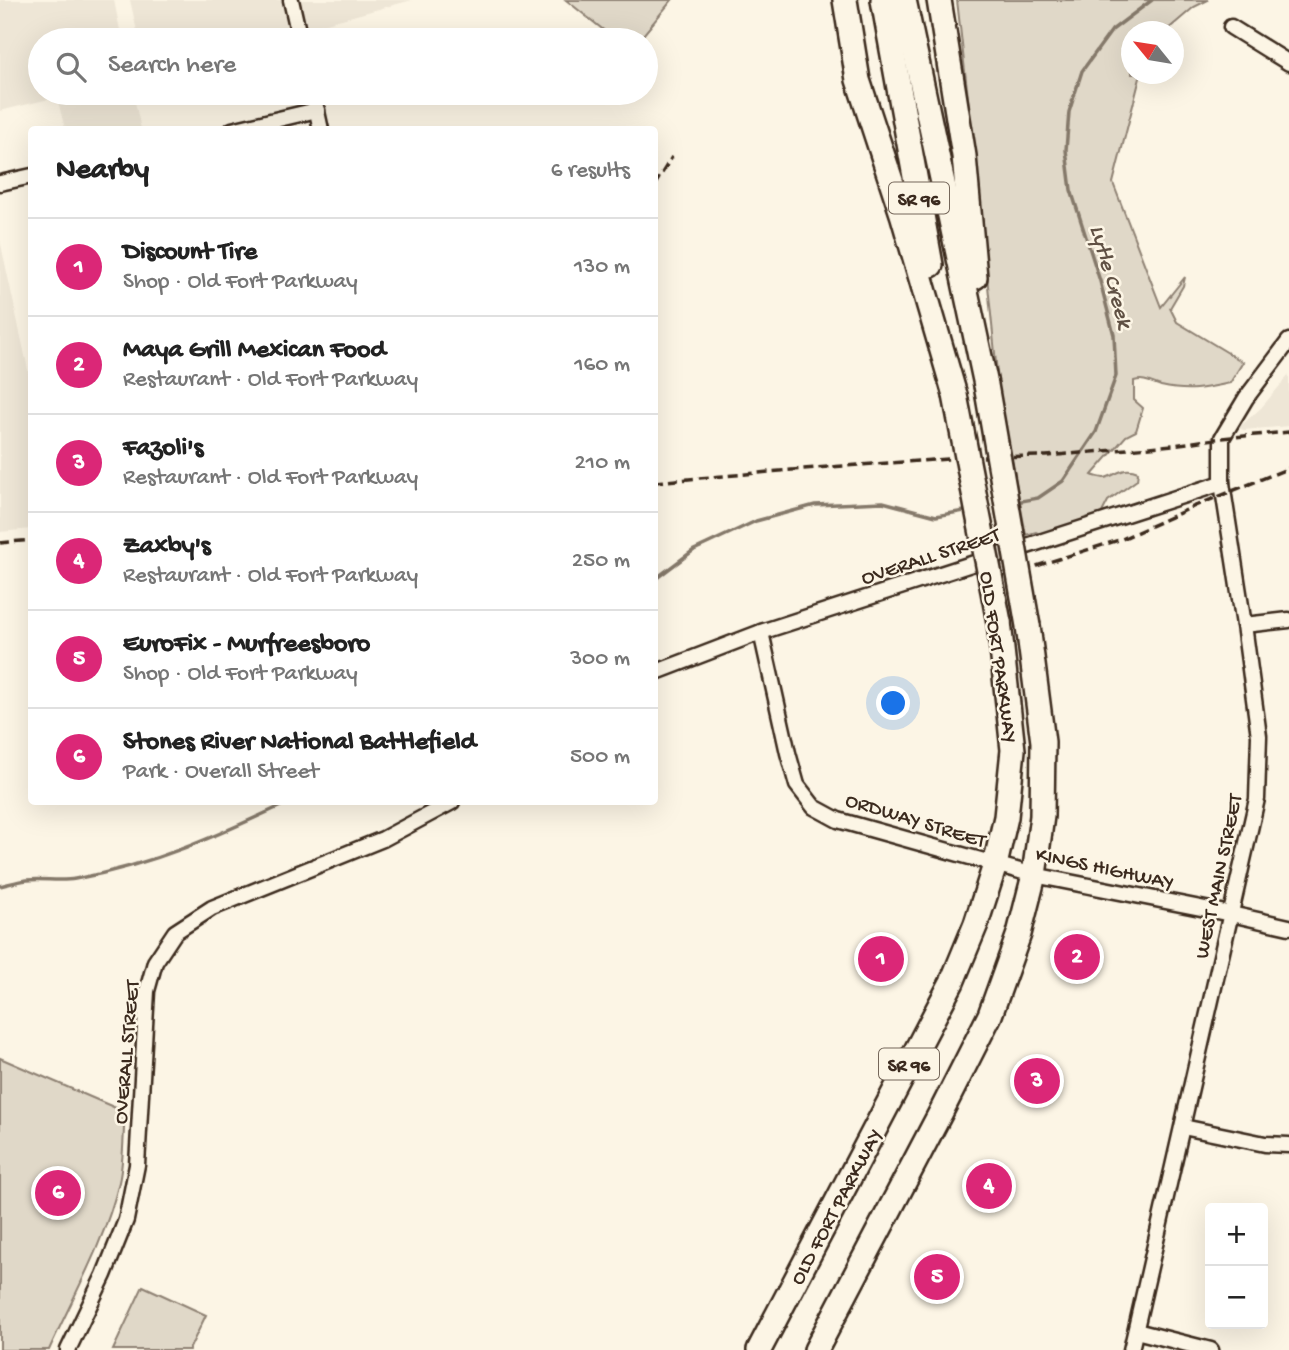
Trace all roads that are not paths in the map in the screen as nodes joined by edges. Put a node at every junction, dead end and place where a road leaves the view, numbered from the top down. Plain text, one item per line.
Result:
1 (291, 0) edge
2 (845, 0) edge
3 (883, 0) edge
4 (904, 0) edge
5 (939, 0) edge
6 (1231, 27) dead end
7 (297, 28) edge
8 (1289, 63) edge
9 (316, 105) edge
10 (317, 110) junction
11 (249, 126) edge
12 (320, 126) edge
13 (28, 177) edge
14 (0, 183) edge
15 (1289, 341) edge
16 (986, 385) junction
17 (955, 395) junction
18 (1222, 483) junction
19 (1289, 620) edge
20 (1244, 625) junction
21 (761, 632) junction
22 (658, 671) edge
23 (446, 805) edge
24 (995, 865) junction
25 (1034, 875) junction
26 (1231, 914) junction
27 (1289, 927) edge
28 (1183, 1127) junction
29 (1289, 1145) edge
30 (1136, 1331) junction
31 (68, 1350) edge
32 (759, 1350) edge
33 (816, 1350) edge
34 (1131, 1350) edge
35 (1211, 1350) edge

1 - 7 street
2 - 17 main road
3 - 17 main road, OLD FORT PARKWAY / SR 96
4 - 16 main road, OLD FORT PARKWAY / SR 96
5 - 16 main road
6 - 8 street
9 - 10 street
10 - 11 street
10 - 12 street
13 - 14 street
15 - 18 street, WEST MAIN STREET
16 - 25 main road, OLD FORT PARKWAY / SR 96, bridge
17 - 24 main road, OLD FORT PARKWAY / SR 96, bridge
18 - 20 street, WEST MAIN STREET
18 - 21 street, OVERALL STREET
19 - 20 street
20 - 26 street, WEST MAIN STREET
21 - 22 street, OVERALL STREET
21 - 24 street, ORDWAY STREET
23 - 31 street, OVERALL STREET
24 - 25 street, KINGS HIGHWAY
24 - 32 main road, OLD FORT PARKWAY / SR 96
25 - 26 street, KINGS HIGHWAY
25 - 33 main road, OLD FORT PARKWAY / SR 96
26 - 27 street, KINGS HIGHWAY
26 - 28 street, WEST MAIN STREET
28 - 29 street
28 - 30 street, WEST MAIN STREET
30 - 34 street, WEST MAIN STREET
30 - 35 street

